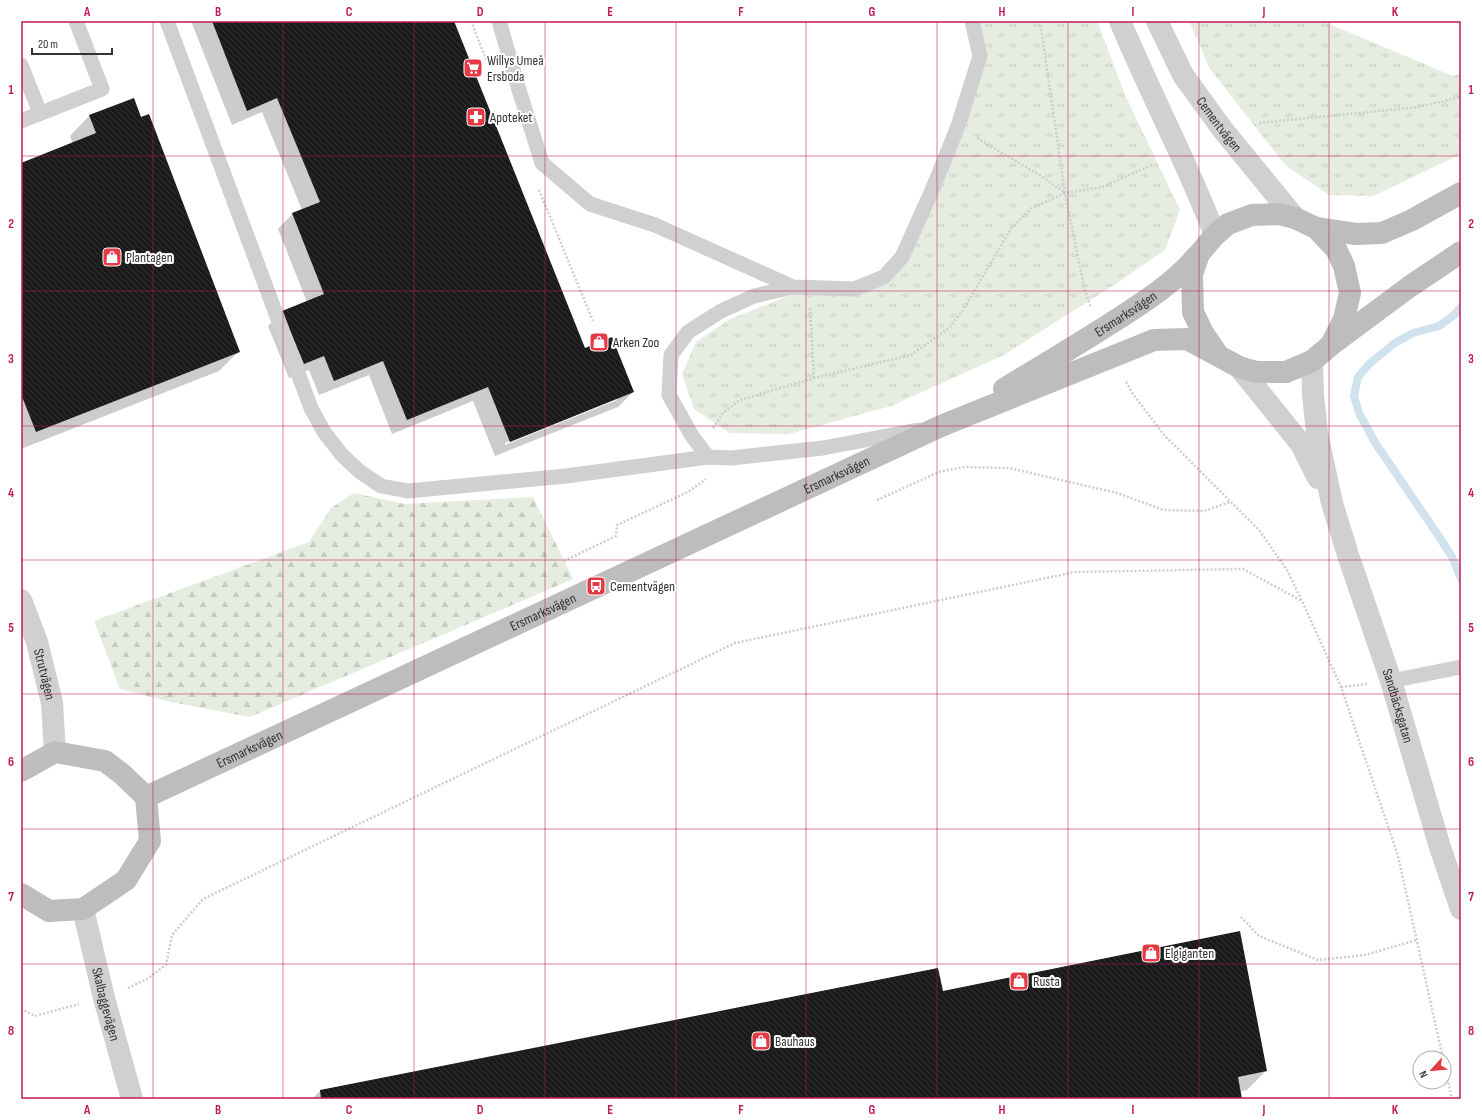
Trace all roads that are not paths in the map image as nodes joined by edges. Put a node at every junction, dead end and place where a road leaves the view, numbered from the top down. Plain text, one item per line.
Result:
1 (76, 21) edge
2 (167, 21) edge
3 (499, 21) edge
4 (972, 21) edge
5 (1120, 21) edge
6 (1157, 21) edge
7 (21, 65) edge
8 (40, 114) junction
9 (21, 121) edge
10 (1461, 193) edge
11 (1295, 218) junction
12 (1316, 228) junction
13 (1215, 235) junction
14 (1461, 252) edge
15 (1200, 254) junction
16 (793, 287) junction
17 (1331, 345) junction
18 (1218, 355) junction
19 (1312, 361) junction
20 (1239, 367) junction
21 (941, 426) junction
22 (708, 457) junction
23 (1332, 503) junction
24 (21, 600) edge
25 (1461, 667) edge
26 (1391, 681) junction
27 (55, 752) junction
28 (21, 771) edge
29 (146, 797) junction
30 (21, 894) edge
31 (83, 909) junction
32 (1461, 909) edge
33 (132, 1099) edge

1 - 8 lane
2 - 22 lane
3 - 16 lane
4 - 16 lane
5 - 13 street
6 - 11 street, Cementvägen
7 - 8 lane
8 - 9 lane
10 - 12 main road
11 - 12 main road
11 - 13 main road
12 - 17 main road
13 - 15 main road
14 - 17 main road
15 - 18 main road
15 - 21 main road, Ersmarksvägen
16 - 22 lane
17 - 19 main road, Ersmarksvägen
18 - 20 main road, Ersmarksvägen
18 - 21 main road, Ersmarksvägen
19 - 20 main road, Ersmarksvägen
19 - 23 street
20 - 23 street
21 - 22 lane
21 - 29 main road, Ersmarksvägen
23 - 26 street, Sandbäcksgatan
24 - 27 street, Strutvägen
25 - 26 lane
26 - 32 street, Sandbäcksgatan
27 - 28 main road
27 - 29 main road
29 - 31 main road
30 - 31 main road
31 - 33 street, Skalbaggevägen

